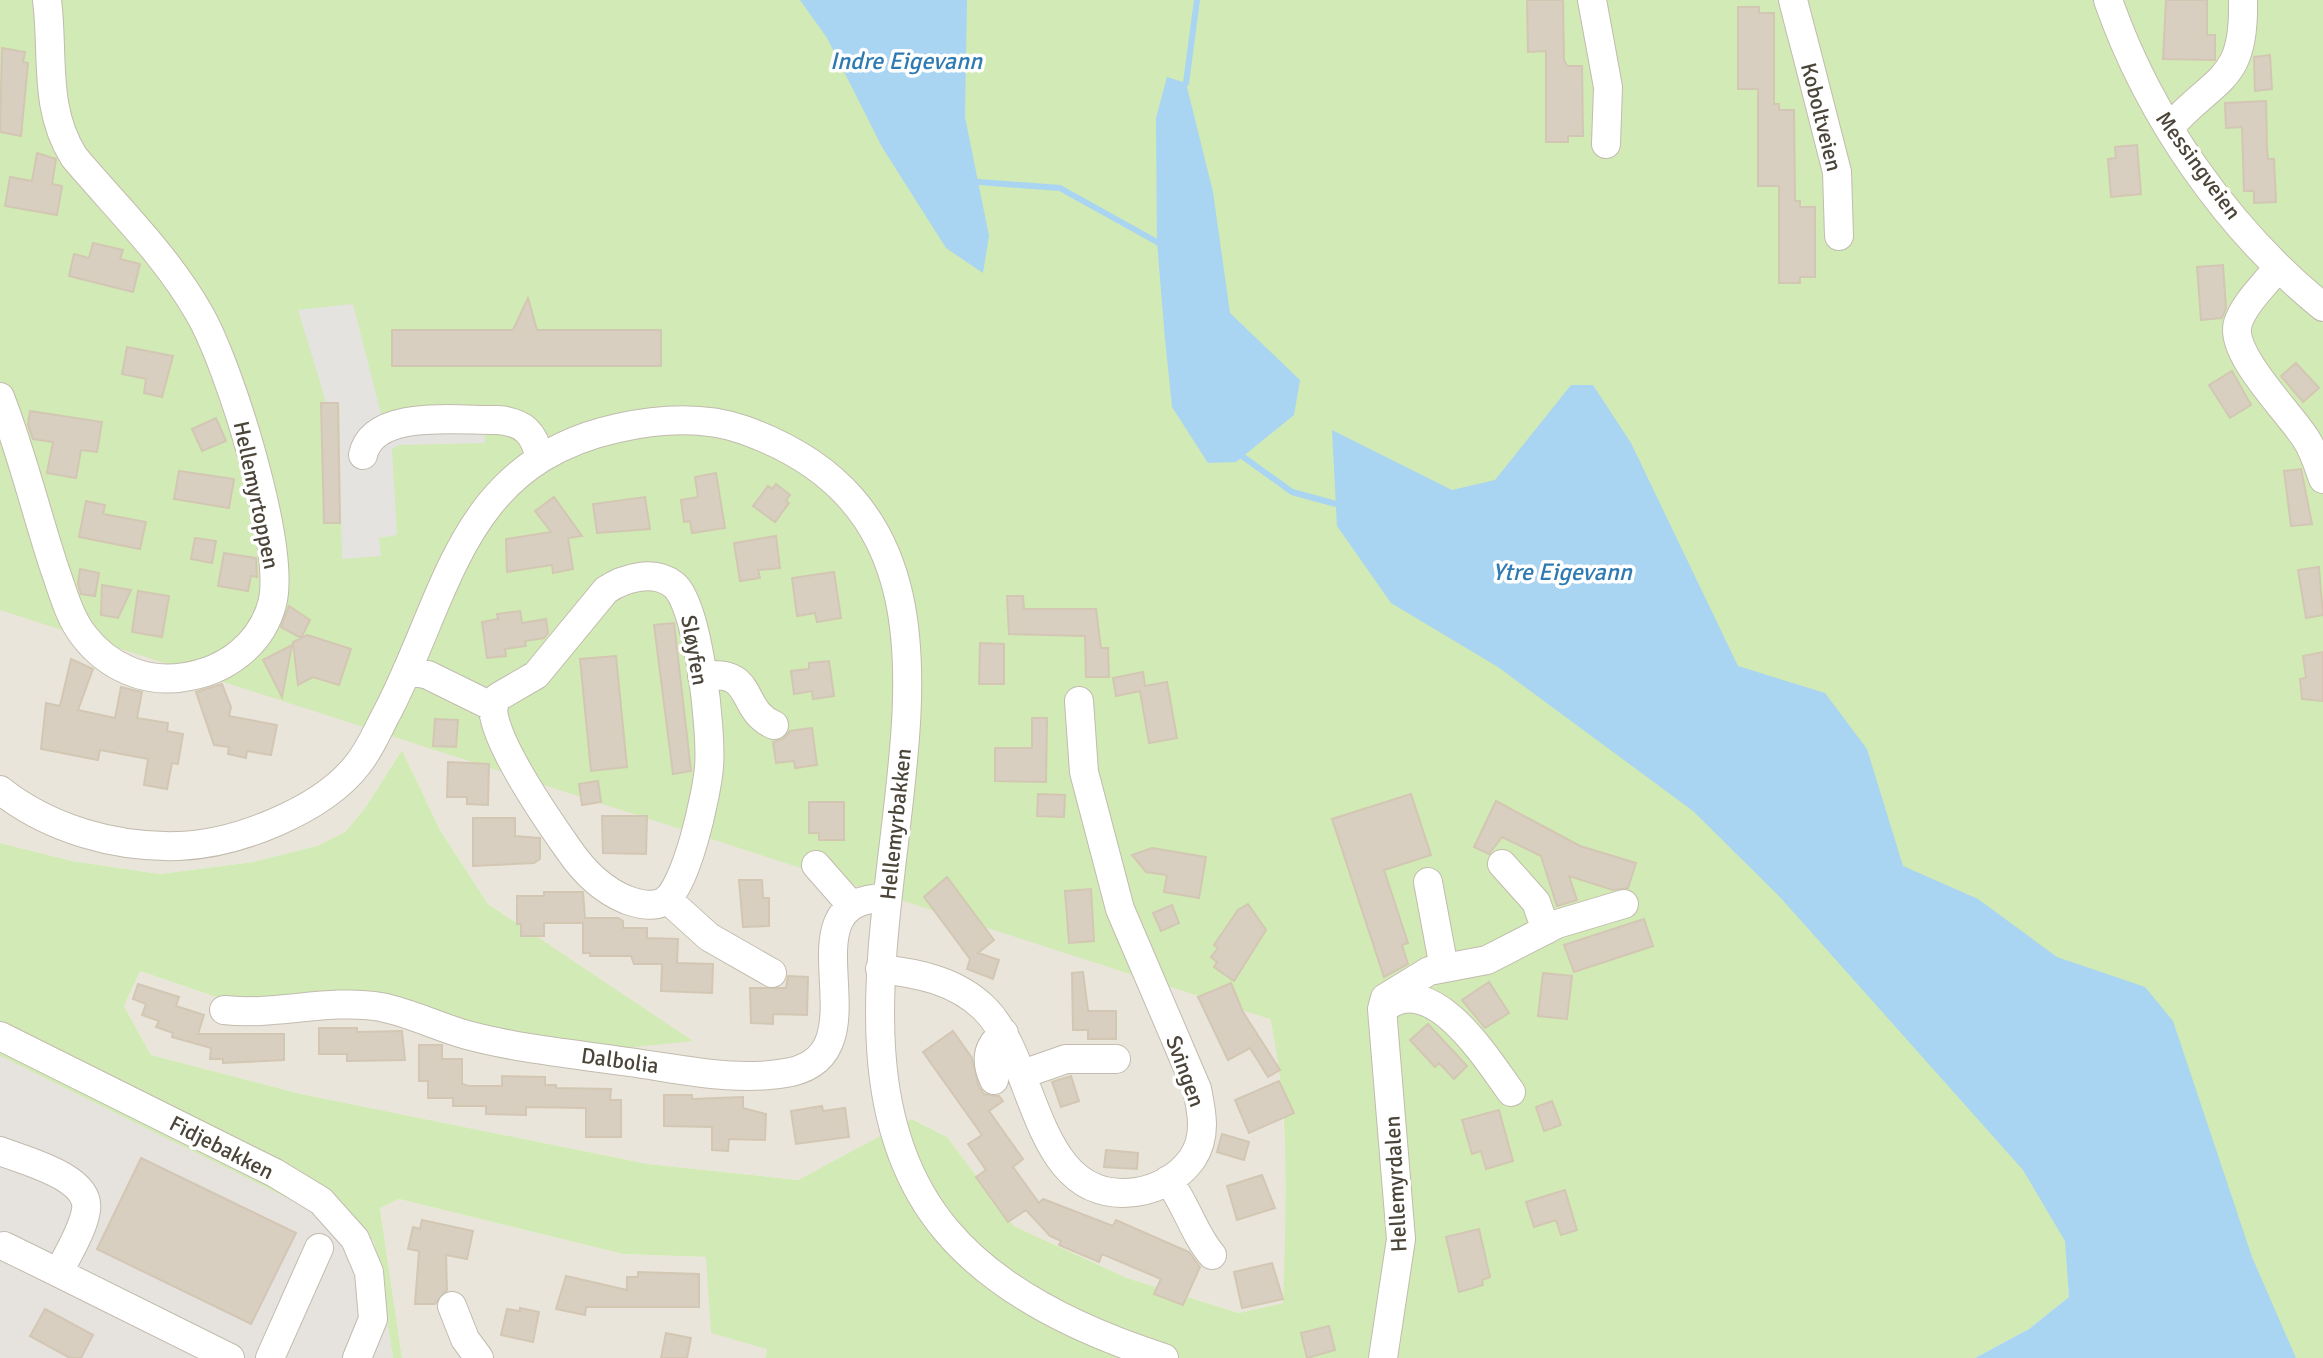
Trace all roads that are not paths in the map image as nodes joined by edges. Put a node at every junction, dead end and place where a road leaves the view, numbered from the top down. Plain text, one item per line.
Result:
1 (47, 0) edge
2 (1592, 0) edge
3 (1793, 0) edge
4 (2108, 0) edge
5 (2243, 0) edge
6 (2169, 128) junction
7 (1606, 144) dead end
8 (1839, 236) dead end
9 (2278, 267) junction
10 (2323, 307) edge
11 (0, 397) edge
12 (363, 455) dead end
13 (540, 458) junction
14 (2323, 479) edge
15 (407, 670) junction
16 (702, 676) junction
17 (1079, 701) dead end
18 (493, 707) junction
19 (774, 725) dead end
20 (2, 795) edge
21 (1502, 864) dead end
22 (816, 865) dead end
23 (1428, 882) dead end
24 (886, 898) junction
25 (667, 899) junction
26 (1624, 904) dead end
27 (852, 906) junction
28 (1546, 930) junction
29 (1444, 968) junction
30 (880, 969) junction
31 (772, 973) dead end
32 (1382, 1009) junction
33 (224, 1010) dead end
34 (1004, 1033) junction
35 (0, 1036) edge
36 (1116, 1059) dead end
37 (1023, 1074) junction
38 (994, 1080) dead end
39 (1511, 1092) dead end
40 (0, 1151) edge
41 (1168, 1180) junction
42 (4, 1246) dead end
43 (319, 1248) dead end
44 (1212, 1255) dead end
45 (59, 1273) junction
46 (452, 1306) dead end
47 (230, 1358) edge
48 (270, 1358) edge
49 (357, 1358) edge
50 (479, 1358) edge
51 (1164, 1358) edge
52 (1383, 1358) edge

1 - 11 street, Hellemyrtoppen
2 - 7 street
3 - 8 street, Koboltveien
4 - 6 street, Messingveien
5 - 6 street
6 - 9 street, Messingveien
9 - 10 street, Messingveien
9 - 14 street
12 - 13 street
13 - 15 street, Hellemyrbakken
13 - 24 street, Hellemyrbakken
15 - 18 street
15 - 20 street, Hellemyrbakken
16 - 18 street, Sløyfen
16 - 19 street
16 - 25 street, Sløyfen
17 - 41 street, Svingen
18 - 25 street
21 - 28 street
22 - 27 street
23 - 29 street
24 - 27 street
24 - 30 street, Hellemyrbakken
25 - 31 street
26 - 28 street
27 - 33 street, Dalbolia
28 - 29 street
29 - 32 street
30 - 34 street, Svingen
30 - 51 street, Hellemyrbakken
32 - 39 street
32 - 52 street, Hellemyrdalen
34 - 37 street, Svingen
34 - 38 street
35 - 49 street, Fidjebakken
36 - 37 street
37 - 41 street, Svingen
40 - 45 street
41 - 44 street
42 - 45 street
43 - 48 street
45 - 47 street
46 - 50 street

